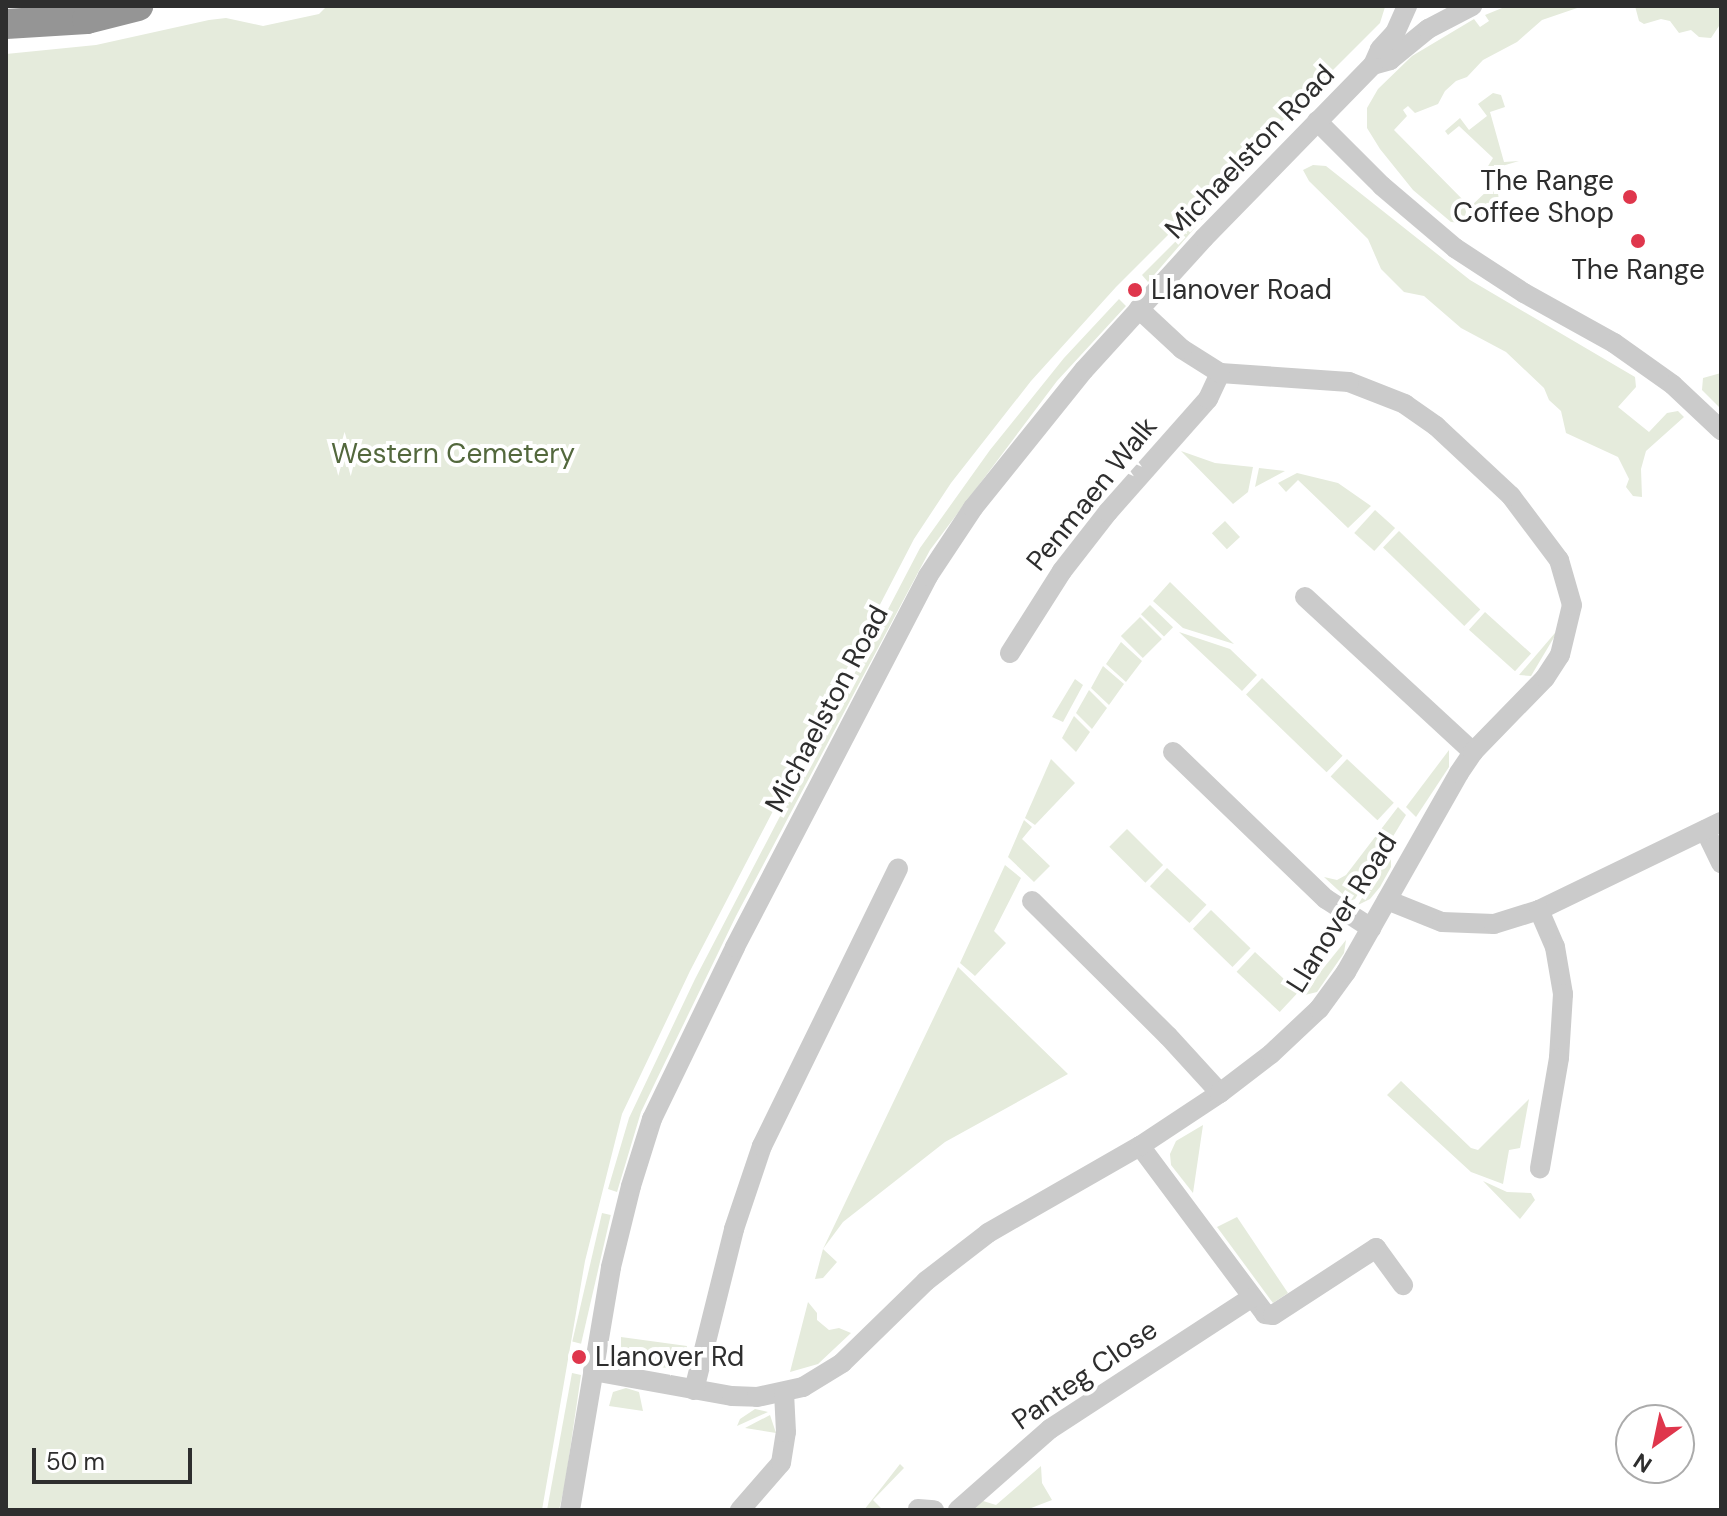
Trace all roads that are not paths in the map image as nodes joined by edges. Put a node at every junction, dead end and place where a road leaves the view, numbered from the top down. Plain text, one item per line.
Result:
1 (138, 6) edge
2 (1407, 6) edge
3 (1472, 6) edge
4 (1443, 14) edge
5 (6, 24) edge
6 (1373, 65) junction
7 (1317, 121) junction
8 (1139, 309) junction
9 (1220, 373) junction
10 (1721, 430) edge
11 (1305, 597) dead end
12 (1010, 653) dead end
13 (1173, 752) dead end
14 (1473, 752) junction
15 (1713, 826) edge
16 (1721, 863) edge
17 (898, 869) dead end
18 (1387, 900) junction
19 (1032, 901) dead end
20 (1539, 910) junction
21 (1371, 928) junction
22 (1220, 1093) junction
23 (1140, 1146) junction
24 (1540, 1168) dead end
25 (1403, 1285) dead end
26 (1251, 1298) junction
27 (593, 1371) junction
28 (694, 1390) junction
29 (784, 1392) junction
30 (570, 1510) edge
31 (740, 1510) edge
32 (958, 1510) edge

1 - 5 highway
2 - 6 street, Michaelston Road
3 - 4 street, Michaelston Road
4 - 6 street, Michaelston Road
6 - 7 street, Michaelston Road
7 - 8 street, Michaelston Road
7 - 10 street
8 - 9 street, Llanover Road
8 - 27 street, Michaelston Road
9 - 12 street, Penmaen Walk
9 - 14 street, Llanover Road
11 - 14 street
13 - 21 street
14 - 18 street, Llanover Road
15 - 16 street
15 - 20 street
17 - 28 street
18 - 20 street
18 - 21 street, Llanover Road
19 - 22 street
20 - 24 street
21 - 22 street, Llanover Road
22 - 23 street, Llanover Road
23 - 26 street
23 - 29 street, Llanover Road
25 - 26 street
26 - 32 street, Panteg Close
27 - 28 street, Llanover Road
27 - 30 street, Michaelston Road
28 - 29 street, Llanover Road
29 - 31 street

